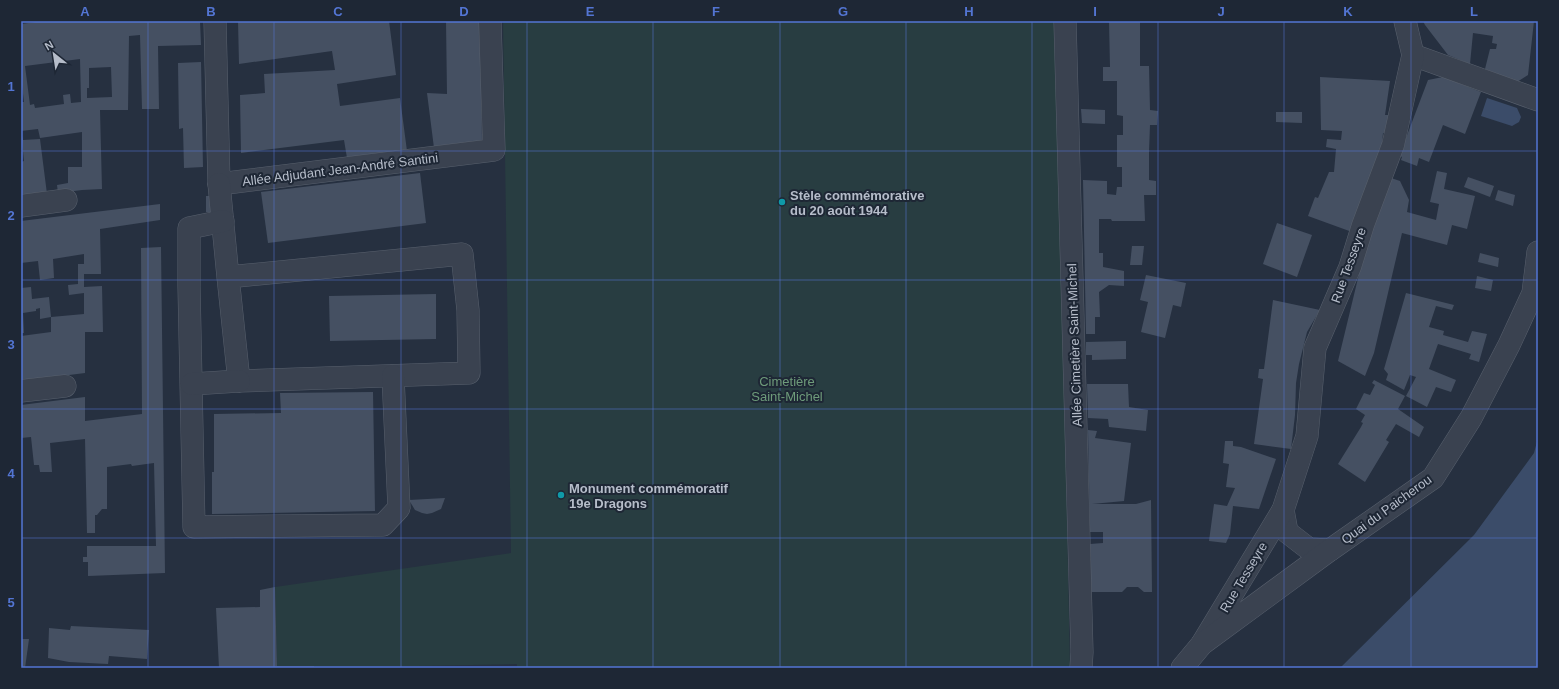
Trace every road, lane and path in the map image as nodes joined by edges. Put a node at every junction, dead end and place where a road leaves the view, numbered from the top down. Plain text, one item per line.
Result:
1 (215, 21) edge
2 (490, 21) edge
3 (1065, 21) edge
4 (1405, 21) edge
5 (1413, 55) junction
6 (1538, 100) edge
7 (219, 184) junction
8 (66, 200) dead end
9 (21, 206) edge
10 (223, 221) junction
11 (1538, 252) edge
12 (228, 277) junction
13 (393, 376) junction
14 (239, 381) junction
15 (192, 384) junction
16 (65, 386) dead end
17 (21, 391) edge
18 (1283, 510) junction
19 (1330, 550) junction
20 (1202, 644) junction
21 (1081, 668) edge
22 (1182, 668) edge

1 - 7 street
2 - 7 street, Allée Adjudant Jean-André Santini
3 - 21 street, Allée Cimetière Saint-Michel
4 - 5 street, Rue Tesseyre
5 - 6 street
5 - 18 street, Rue Tesseyre
7 - 10 street
8 - 9 street
10 - 12 street
10 - 15 street
11 - 19 street, Quai du Paicherou
12 - 13 street
12 - 14 street
13 - 14 street
13 - 15 street
14 - 15 street
16 - 17 street
18 - 19 street, Rue Tesseyre
18 - 20 street, Rue Tesseyre
19 - 20 street, Quai du Paicherou
20 - 22 street, Quai du Paicherou

